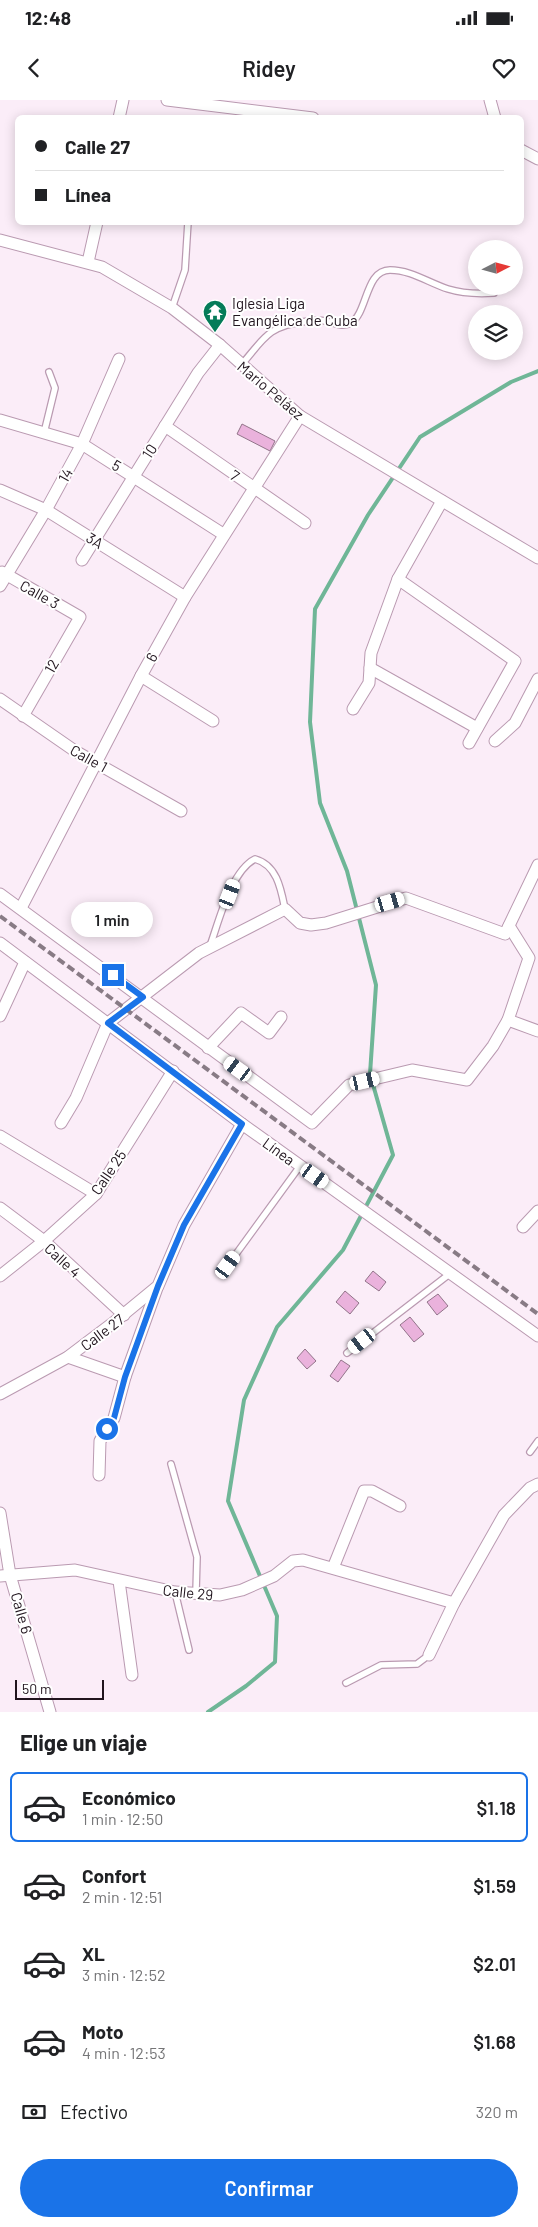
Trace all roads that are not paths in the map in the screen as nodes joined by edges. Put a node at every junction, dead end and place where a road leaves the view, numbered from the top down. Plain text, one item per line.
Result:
1 (123, 100) edge
2 (166, 100) edge
3 (490, 100) edge
4 (261, 106) edge
5 (120, 115) edge
6 (300, 115) edge
7 (494, 115) edge
8 (524, 152) edge
9 (538, 159) edge
10 (95, 225) edge
11 (188, 225) edge
12 (0, 240) edge
13 (88, 262) junction
14 (468, 293) edge
15 (172, 308) junction
16 (220, 345) junction
17 (119, 359) dead end
18 (241, 366) junction
19 (48, 372) dead end
20 (300, 416) junction
21 (0, 420) edge
22 (165, 426) junction
23 (44, 433) junction
24 (82, 444) junction
25 (133, 475) junction
26 (254, 489) junction
27 (0, 490) edge
28 (442, 501) junction
29 (46, 510) junction
30 (305, 523) dead end
31 (223, 534) junction
32 (94, 539) junction
33 (538, 558) edge
34 (82, 560) dead end
35 (3, 573) edge
36 (398, 579) junction
37 (0, 586) edge
38 (185, 597) junction
39 (80, 617) joint
40 (370, 668) junction
41 (141, 676) junction
42 (538, 679) edge
43 (0, 699) edge
44 (353, 709) dead end
45 (23, 716) junction
46 (213, 721) dead end
47 (477, 728) junction
48 (495, 741) dead end
49 (469, 743) dead end
50 (98, 762) junction
51 (181, 811) dead end
52 (538, 865) edge
53 (535, 878) edge
54 (0, 894) edge
55 (21, 908) junction
56 (285, 909) junction
57 (509, 926) junction
58 (0, 943) edge
59 (209, 948) junction
60 (25, 962) junction
61 (143, 997) junction
62 (0, 1016) edge
63 (281, 1017) dead end
64 (508, 1020) junction
65 (108, 1023) junction
66 (538, 1031) edge
67 (208, 1048) junction
68 (173, 1071) junction
69 (61, 1123) dead end
70 (242, 1124) junction
71 (0, 1136) edge
72 (300, 1166) junction
73 (96, 1194) junction
74 (0, 1208) edge
75 (538, 1211) edge
76 (523, 1227) dead end
77 (44, 1241) junction
78 (228, 1265) dead end
79 (452, 1272) junction
80 (0, 1276) edge
81 (158, 1286) junction
82 (124, 1315) junction
83 (538, 1336) edge
84 (347, 1353) dead end
85 (68, 1357) junction
86 (125, 1377) junction
87 (0, 1394) edge
88 (538, 1441) edge
89 (530, 1452) dead end
90 (171, 1464) dead end
91 (99, 1476) dead end
92 (538, 1484) edge
93 (400, 1506) dead end
94 (0, 1513) edge
95 (333, 1568) junction
96 (5, 1575) edge
97 (119, 1581) junction
98 (175, 1592) junction
99 (196, 1592) junction
100 (454, 1603) junction
101 (189, 1650) dead end
102 (428, 1655) joint
103 (132, 1675) dead end
104 (346, 1683) dead end
105 (50, 1712) edge

1 - 5 street
2 - 4 street
3 - 7 street
4 - 6 street
8 - 9 street
10 - 13 street
11 - 15 lane
12 - 13 street, Mario Peláez
13 - 15 street, Mario Peláez
14 - 18 lane
15 - 16 street, Mario Peláez
16 - 18 street, Mario Peláez
16 - 22 street, 10
17 - 24 street, 14
18 - 20 street, Mario Peláez
19 - 23 lane
20 - 26 street, 6
20 - 28 street, Mario Peláez
21 - 23 street, 5
22 - 25 street, 10
22 - 26 street, 7
23 - 24 street, 5
24 - 25 street, 5
24 - 29 street, 14
25 - 31 street, 5
25 - 32 street, 10
26 - 30 street, 7
26 - 31 street, 6
27 - 29 street, 3A
28 - 33 street, Mario Peláez
28 - 36 street
29 - 32 street, 3A
29 - 35 street, 14
31 - 38 street, 6
32 - 34 street, 10
32 - 38 street, 3A
35 - 37 street, 14
35 - 39 street, Calle 3
36 - 40 street
36 - 47 street
38 - 41 street, 6
39 - 45 street, 12
40 - 44 street
40 - 47 street
41 - 46 street
41 - 50 street, 6
42 - 48 street
43 - 45 street, Calle 1
45 - 50 street, Calle 1
47 - 49 street
50 - 51 street, Calle 1
50 - 55 street, 6
52 - 53 street
53 - 57 street
54 - 55 street
55 - 61 street
56 - 57 street
56 - 59 street
56 - 59 lane
57 - 64 street
58 - 60 street, Línea
59 - 61 street
60 - 62 street
60 - 65 street, Línea
61 - 65 street
61 - 67 street
63 - 67 street
64 - 66 street
64 - 67 street
65 - 68 street, Línea
65 - 69 street
68 - 70 street, Línea
68 - 73 street, Calle 25
70 - 72 street, Línea
70 - 81 street, Calle 27
71 - 73 street
72 - 78 lane
72 - 79 street, Línea
73 - 77 street, Calle 25
74 - 77 street, Calle 4
75 - 76 street
77 - 80 street, Calle 25
77 - 82 street, Calle 4
79 - 83 street, Línea
79 - 84 lane
81 - 82 street, Calle 27
81 - 86 street, Calle 27
82 - 85 street, Calle 27
85 - 86 street, Calle 27
85 - 87 street, Calle 27
86 - 91 street, Calle 27
88 - 89 lane
90 - 99 lane
92 - 100 street
93 - 95 street
94 - 96 street, Calle 6
95 - 99 street, Calle 29
95 - 100 street, Calle 29
96 - 97 street, Calle 29
96 - 105 street, Calle 6
97 - 98 street, Calle 29
97 - 103 street
98 - 99 street, Calle 29
98 - 101 lane
100 - 102 street
102 - 104 lane

